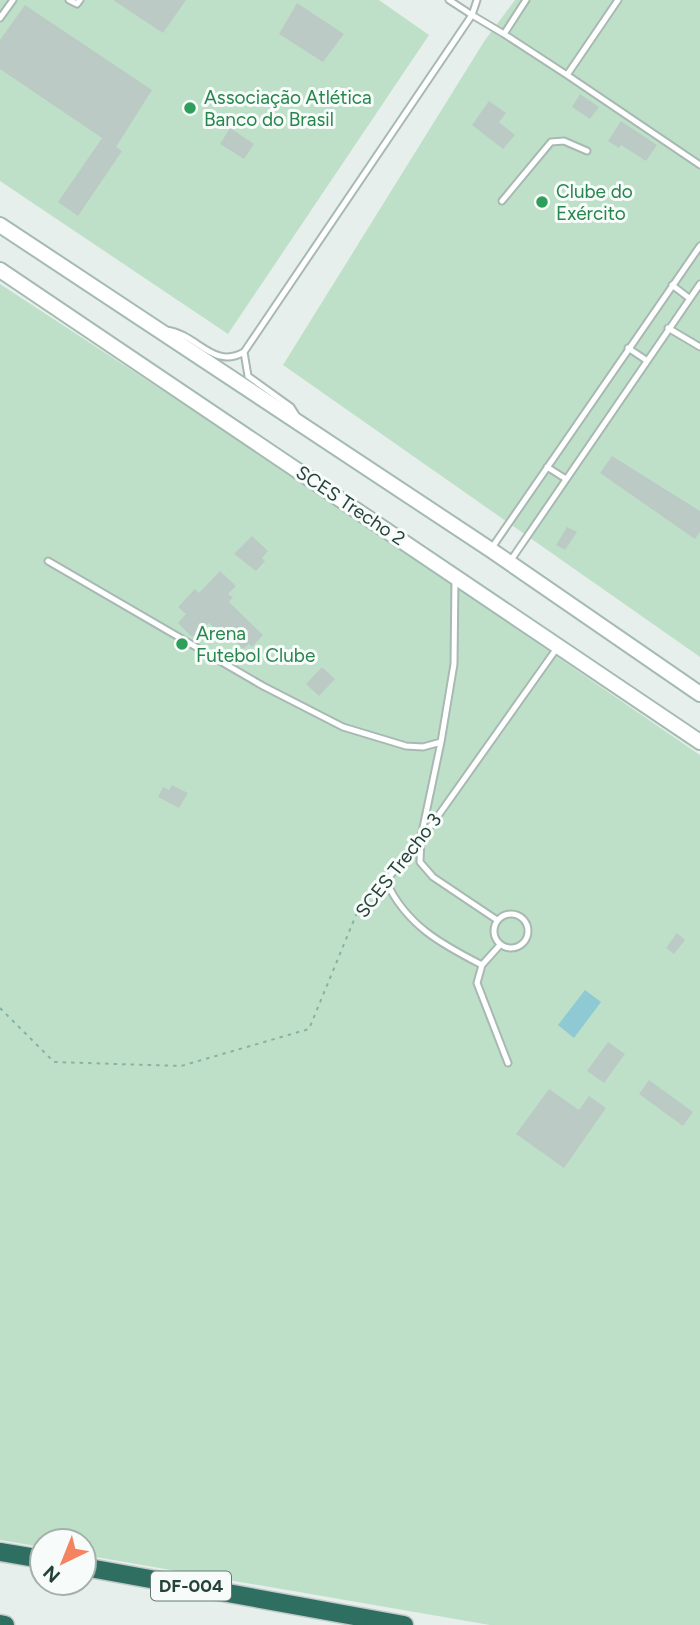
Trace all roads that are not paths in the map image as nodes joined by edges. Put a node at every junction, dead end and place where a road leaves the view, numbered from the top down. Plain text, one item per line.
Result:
1 (13, 0) edge
2 (69, 0) edge
3 (80, 0) edge
4 (449, 0) edge
5 (477, 0) edge
6 (526, 0) edge
7 (618, 0) edge
8 (472, 15) junction
9 (0, 18) edge
10 (504, 34) junction
11 (567, 75) junction
12 (587, 150) dead end
13 (700, 165) edge
14 (502, 201) dead end
15 (0, 225) edge
16 (700, 246) edge
17 (0, 270) edge
18 (700, 284) edge
19 (672, 285) junction
20 (689, 298) junction
21 (156, 328) junction
22 (668, 328) junction
23 (700, 347) edge
24 (628, 348) junction
25 (244, 352) junction
26 (646, 360) junction
27 (301, 425) junction
28 (547, 467) junction
29 (566, 479) junction
30 (491, 550) junction
31 (48, 561) dead end
32 (509, 563) junction
33 (454, 575) junction
34 (559, 646) junction
35 (700, 694) edge
36 (441, 741) junction
37 (700, 742) edge
38 (421, 837) junction
39 (497, 920) junction
40 (500, 945) junction
41 (482, 965) junction
42 (508, 1063) dead end
43 (0, 1552) edge
44 (28, 1557) edge
45 (98, 1570) edge
46 (0, 1624) edge
47 (5, 1625) edge
48 (404, 1625) edge

1 - 9 lane
2 - 3 lane
4 - 8 lane
5 - 8 lane
6 - 10 lane
7 - 11 lane
8 - 10 lane
8 - 25 lane
10 - 11 lane
11 - 13 lane
12 - 14 lane
15 - 21 main road, SCES Trecho 2
16 - 19 lane
17 - 33 main road, SCES Trecho 2
18 - 20 lane
19 - 20 lane
19 - 24 lane
20 - 22 lane
21 - 25 lane, SCES Trecho 2
21 - 27 main road, SCES Trecho 2
22 - 23 lane
22 - 26 lane
24 - 26 lane
24 - 28 lane
25 - 27 lane, SCES Trecho 2
26 - 29 lane
27 - 30 main road, SCES Trecho 2
28 - 29 lane
28 - 30 lane
29 - 32 lane
30 - 32 main road, SCES Trecho 2
31 - 36 lane
32 - 35 main road, SCES Trecho 2
33 - 34 main road, SCES Trecho 2
33 - 36 lane
34 - 37 main road, SCES Trecho 2
34 - 38 lane, SCES Trecho 3
36 - 38 lane
38 - 39 lane
38 - 41 lane, SCES Trecho 3
39 - 40 lane
39 - 40 lane
40 - 41 lane
41 - 42 lane
43 - 44 highway
45 - 48 highway, DF-004
46 - 47 highway

